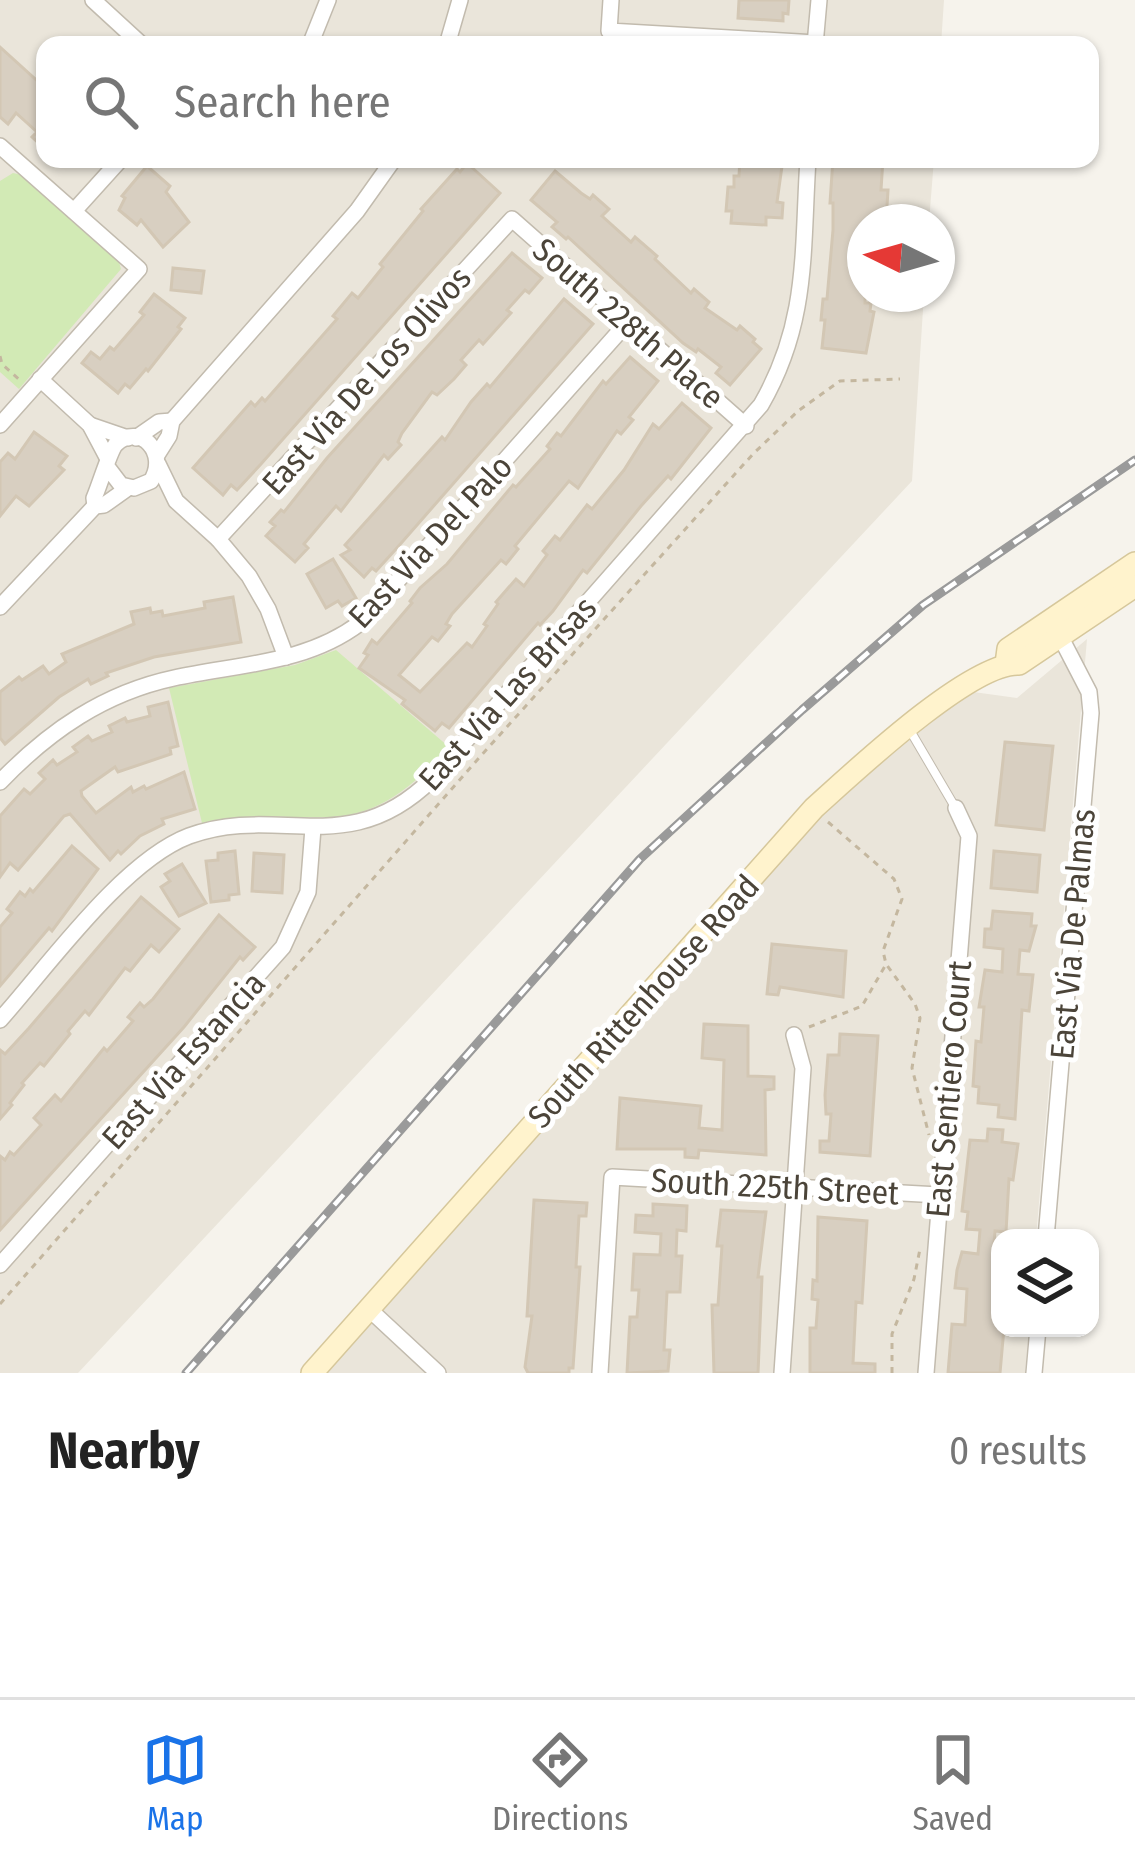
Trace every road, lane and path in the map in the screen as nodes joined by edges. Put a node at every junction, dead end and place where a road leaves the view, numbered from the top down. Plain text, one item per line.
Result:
1 (328, 0) edge
2 (460, 0) edge
3 (611, 0) edge
4 (819, 0) edge
5 (105, 4) edge
6 (134, 36) edge
7 (314, 36) edge
8 (450, 36) edge
9 (678, 36) edge
10 (816, 36) edge
11 (7, 152) edge
12 (113, 168) edge
13 (388, 168) edge
14 (807, 168) edge
15 (0, 172) edge
16 (74, 212) junction
17 (512, 219) joint
18 (627, 322) junction
19 (0, 356) edge
20 (900, 379) dead end
21 (35, 385) junction
22 (172, 421) junction
23 (0, 424) edge
24 (90, 424) junction
25 (746, 426) junction
26 (132, 438) junction
27 (158, 459) junction
28 (108, 463) junction
29 (134, 488) junction
30 (176, 501) junction
31 (95, 506) junction
32 (218, 539) junction
33 (1135, 563) edge
34 (1135, 586) edge
35 (0, 608) edge
36 (1060, 636) junction
37 (286, 658) junction
38 (1006, 664) junction
39 (908, 727) junction
40 (0, 782) edge
41 (814, 808) junction
42 (956, 808) joint
43 (313, 828) junction
44 (886, 964) junction
45 (0, 1020) edge
46 (794, 1035) joint
47 (930, 1149) dead end
48 (794, 1187) junction
49 (939, 1196) junction
50 (1047, 1229) edge
51 (924, 1235) dead end
52 (0, 1265) edge
53 (0, 1304) edge
54 (369, 1309) junction
55 (1037, 1337) edge
56 (312, 1373) edge
57 (438, 1373) edge
58 (600, 1373) edge
59 (782, 1373) edge
60 (892, 1373) edge
61 (926, 1373) edge
62 (1034, 1373) edge

1 - 7 street
2 - 8 street
3 - 9 street
4 - 10 street
5 - 6 street
11 - 15 street
11 - 16 street
12 - 16 street
13 - 22 street
14 - 25 street, East Via Las Brisas
16 - 21 street
17 - 18 street, South 228th Place
17 - 32 street, East Via De Los Olivos
18 - 25 street, South 228th Place
18 - 37 street, East Via Del Palo
19 - 21 path
20 - 53 path
21 - 23 street
21 - 24 street
22 - 26 street
22 - 27 street
24 - 26 street
24 - 28 street
25 - 43 street, East Via Las Brisas
26 - 27 street
26 - 28 street
27 - 29 street
27 - 30 street
28 - 29 street
28 - 31 street
29 - 30 street
29 - 31 street
30 - 32 street
31 - 35 street
32 - 37 street
33 - 38 main road, South Rittenhouse Road
34 - 36 main road, South Rittenhouse Road
36 - 38 main road, South Rittenhouse Road
36 - 50 street, East Via De Palmas
37 - 40 street, East Via Del Palo
38 - 39 main road, South Rittenhouse Road
39 - 41 main road, South Rittenhouse Road
39 - 42 lane
41 - 44 path
41 - 54 main road, South Rittenhouse Road
42 - 49 street, East Sentiero Court
43 - 45 street, East Via Las Brisas
43 - 52 street, East Via Estancia
44 - 46 path
44 - 47 path
46 - 48 street
48 - 49 street, South 225th Street
48 - 58 street, South 225th Street
48 - 59 street
49 - 61 street, East Sentiero Court
51 - 60 path
54 - 56 main road, South Rittenhouse Road
54 - 57 street
55 - 62 street

